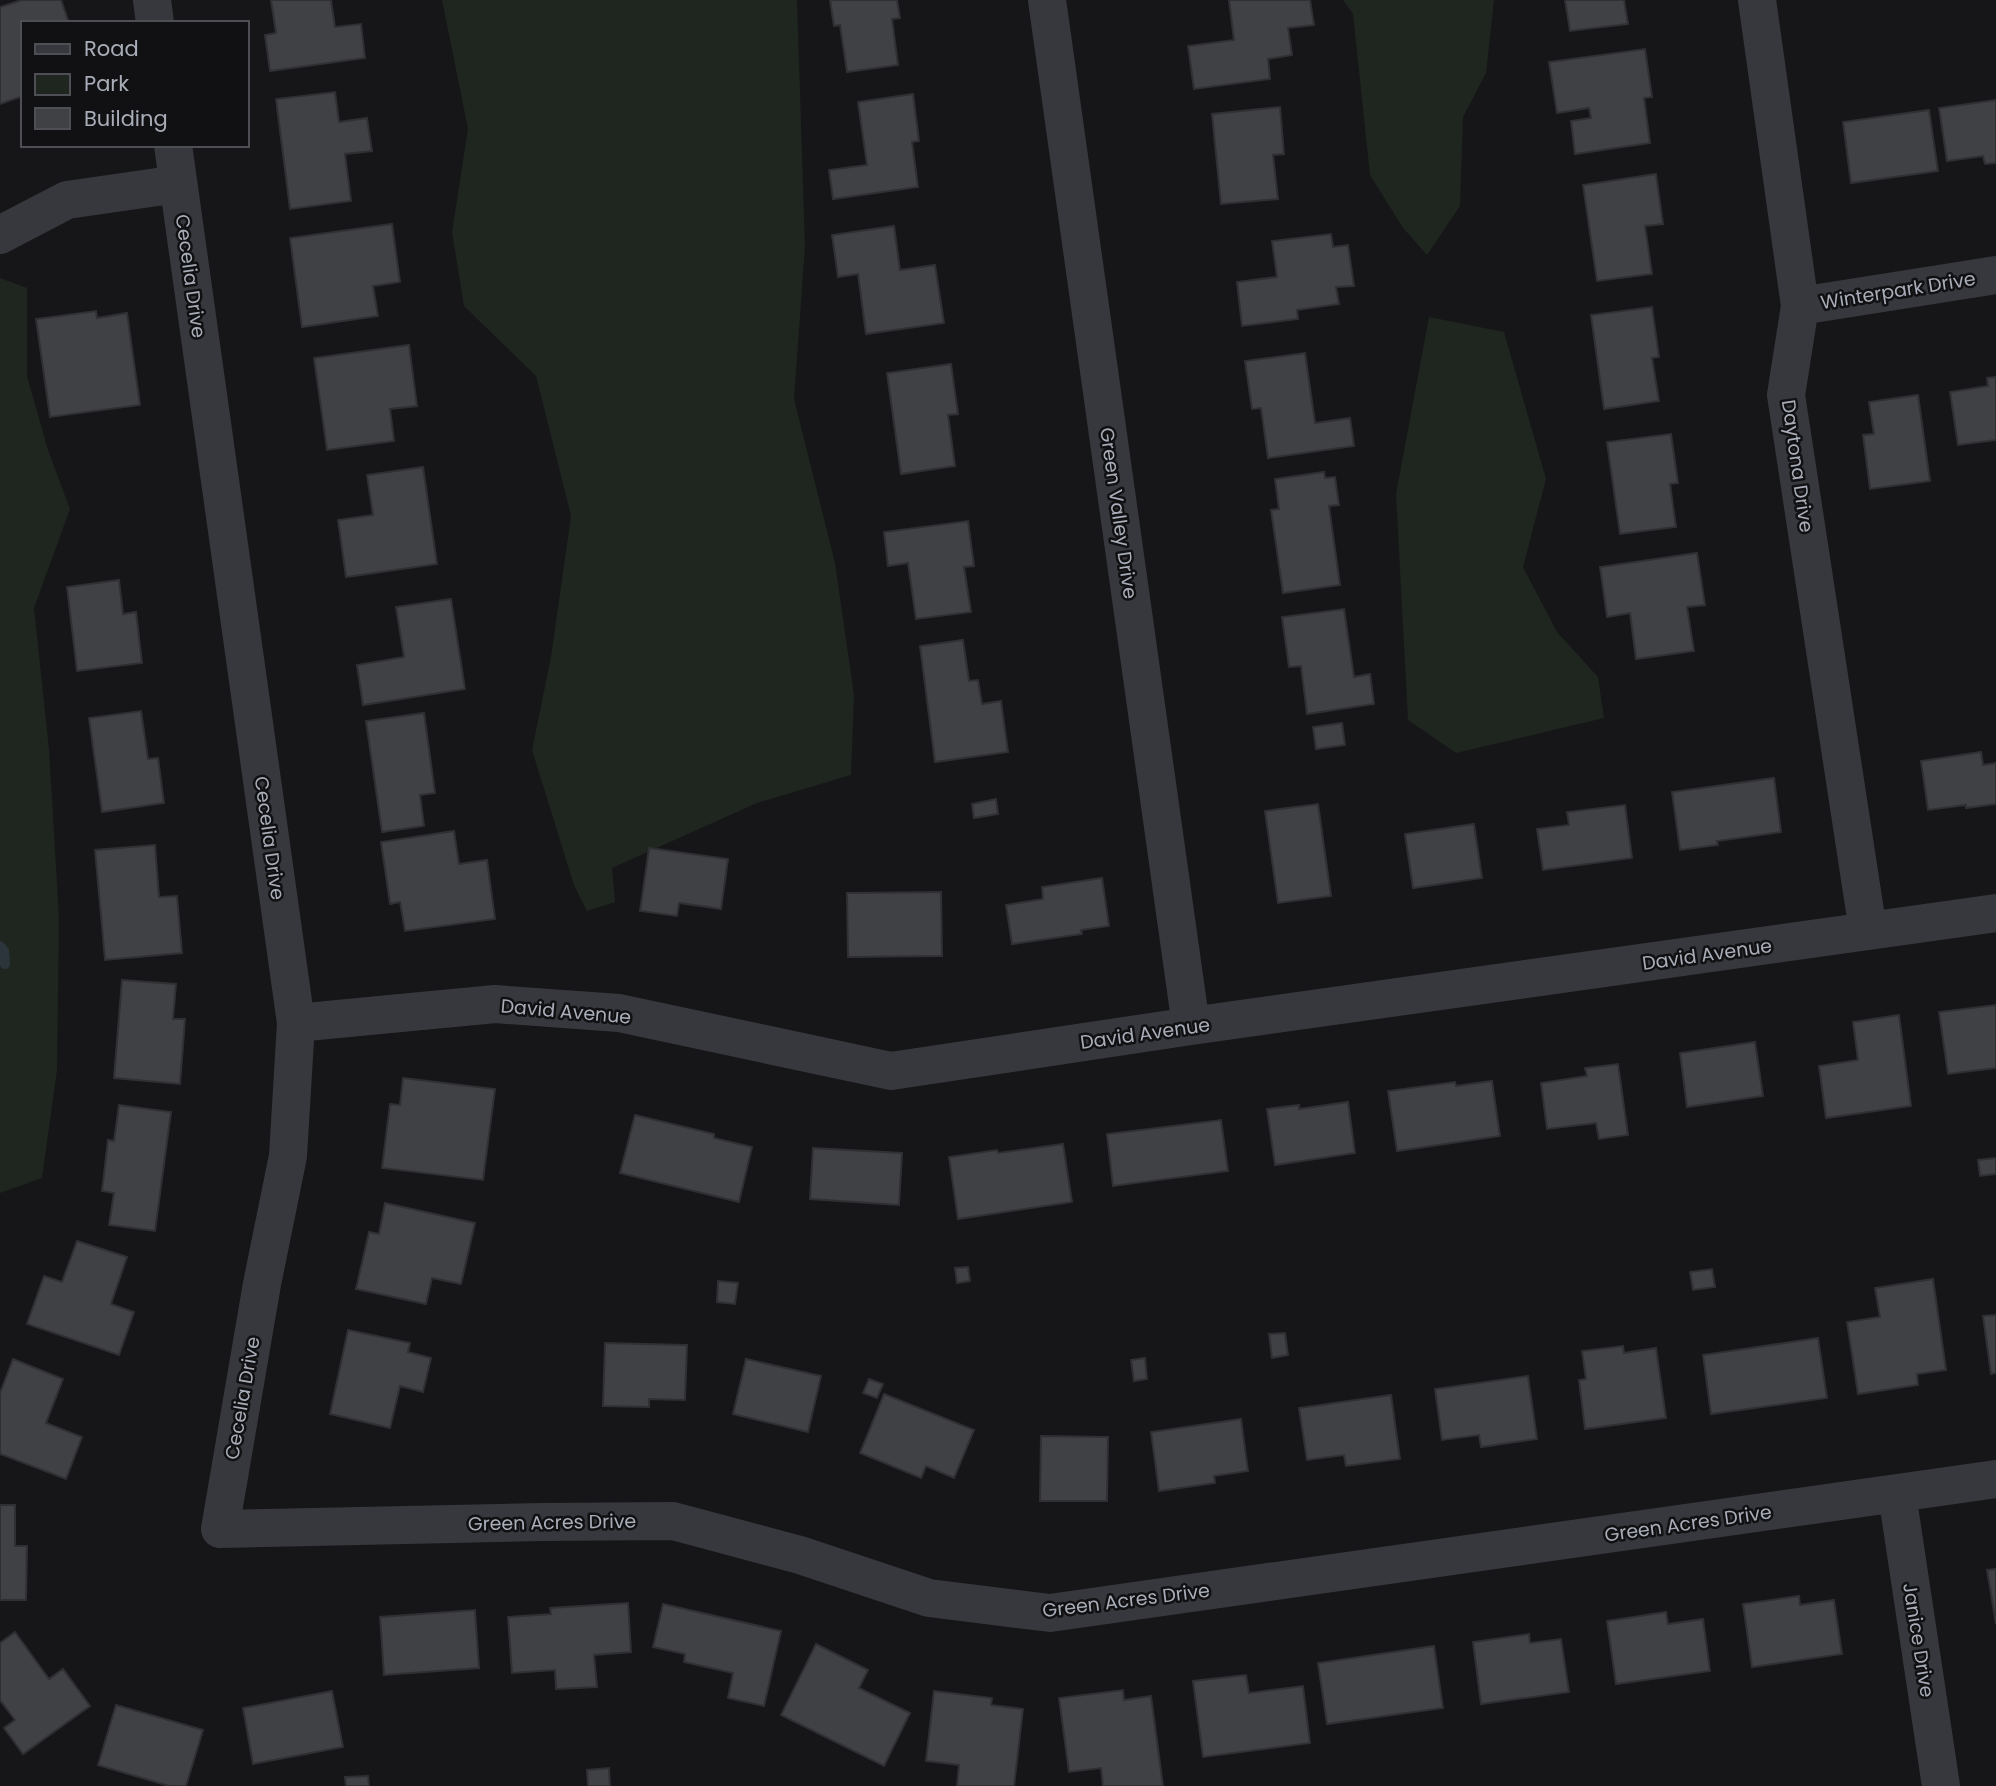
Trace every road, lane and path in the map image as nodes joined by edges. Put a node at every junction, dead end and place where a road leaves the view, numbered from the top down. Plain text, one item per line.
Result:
1 (152, 0) edge
2 (1047, 0) edge
3 (1757, 0) edge
4 (155, 21) edge
5 (173, 147) edge
6 (178, 184) junction
7 (0, 235) edge
8 (1996, 275) edge
9 (1800, 306) junction
10 (1996, 913) edge
11 (1868, 931) junction
12 (296, 1023) junction
13 (1191, 1026) junction
14 (1996, 1479) edge
15 (1896, 1494) junction
16 (220, 1529) joint
17 (1941, 1786) edge

1 - 4 street
2 - 13 street, Green Valley Drive
3 - 9 street, Daytona Drive
5 - 6 street, Cecelia Drive
6 - 7 street
6 - 12 street, Cecelia Drive
8 - 9 street, Winterpark Drive
9 - 11 street, Daytona Drive
10 - 11 street, David Avenue
11 - 13 street, David Avenue
12 - 13 street, David Avenue
12 - 16 street, Cecelia Drive
14 - 15 street, Green Acres Drive
15 - 16 street, Green Acres Drive
15 - 17 street, Janice Drive

